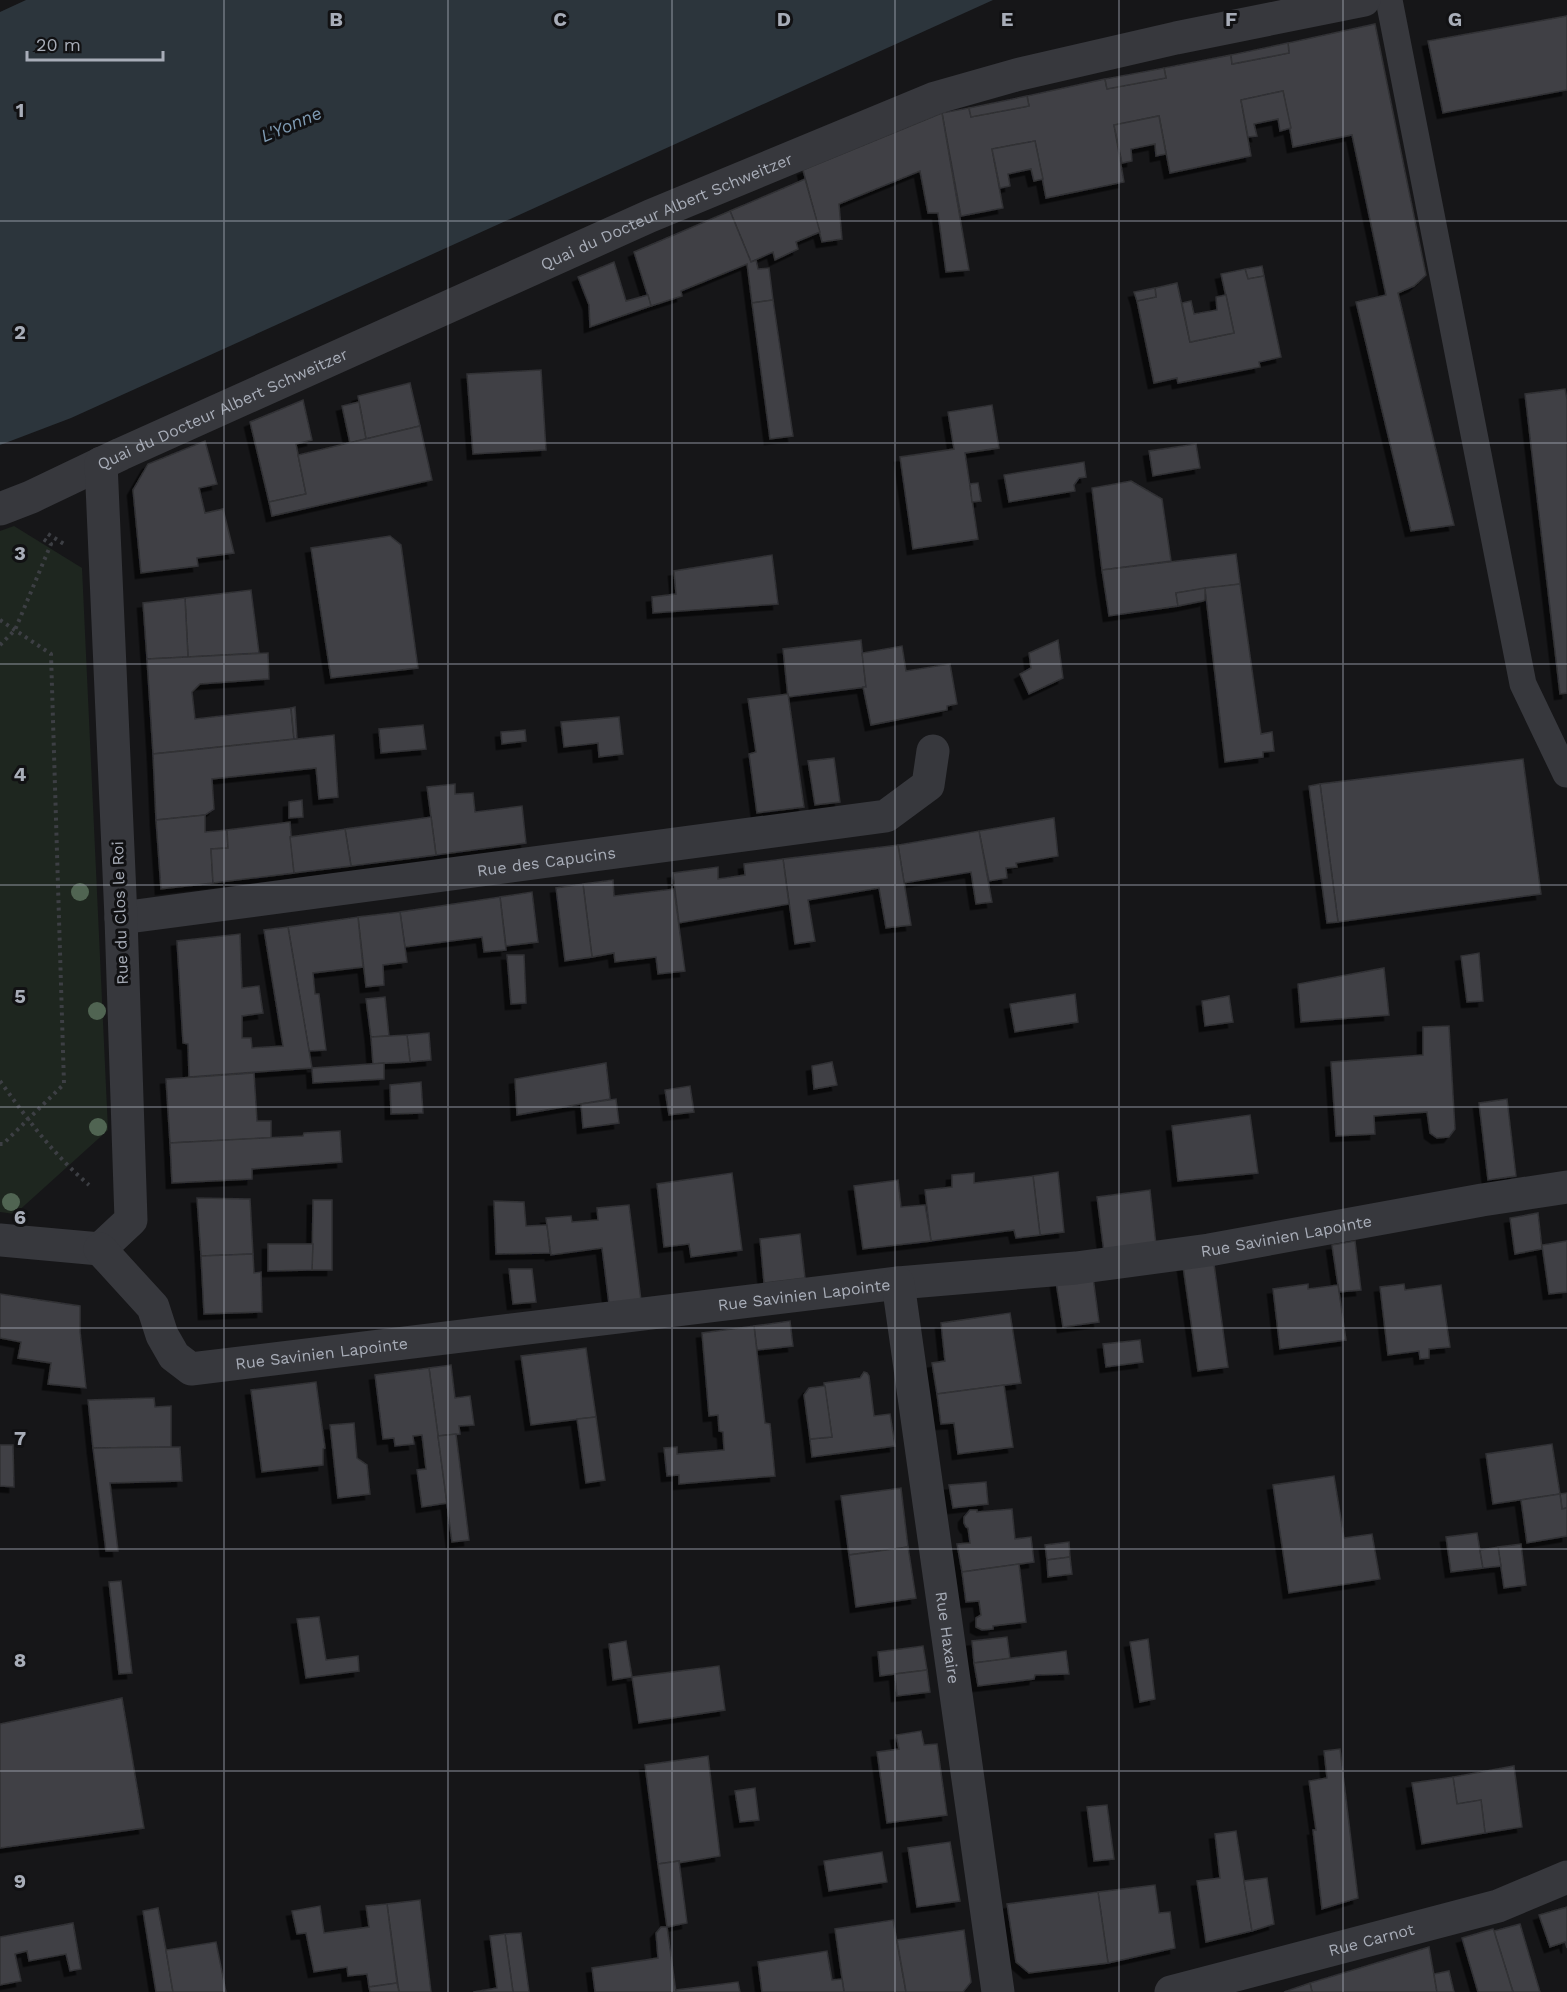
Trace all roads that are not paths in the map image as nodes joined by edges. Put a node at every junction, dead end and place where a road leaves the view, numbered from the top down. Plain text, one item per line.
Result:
1 (1364, 0) edge
2 (1389, 0) edge
3 (101, 463) junction
4 (0, 509) edge
5 (933, 751) dead end
6 (1566, 774) edge
7 (121, 918) junction
8 (1567, 1186) edge
9 (0, 1240) edge
10 (100, 1249) junction
11 (898, 1283) junction
12 (1567, 1877) edge
13 (998, 1992) edge
14 (1171, 1992) edge

1 - 3 street, Quai du Docteur Albert Schweitzer
2 - 6 lane
3 - 4 street, Quai du Docteur Albert Schweitzer
3 - 7 street, Rue du Clos le Roi
5 - 7 street, Rue des Capucins
7 - 10 street, Rue du Clos le Roi
8 - 11 street, Rue Savinien Lapointe
9 - 10 street
10 - 11 street, Rue Savinien Lapointe
11 - 13 street, Rue Haxaire
12 - 14 street, Rue Carnot

